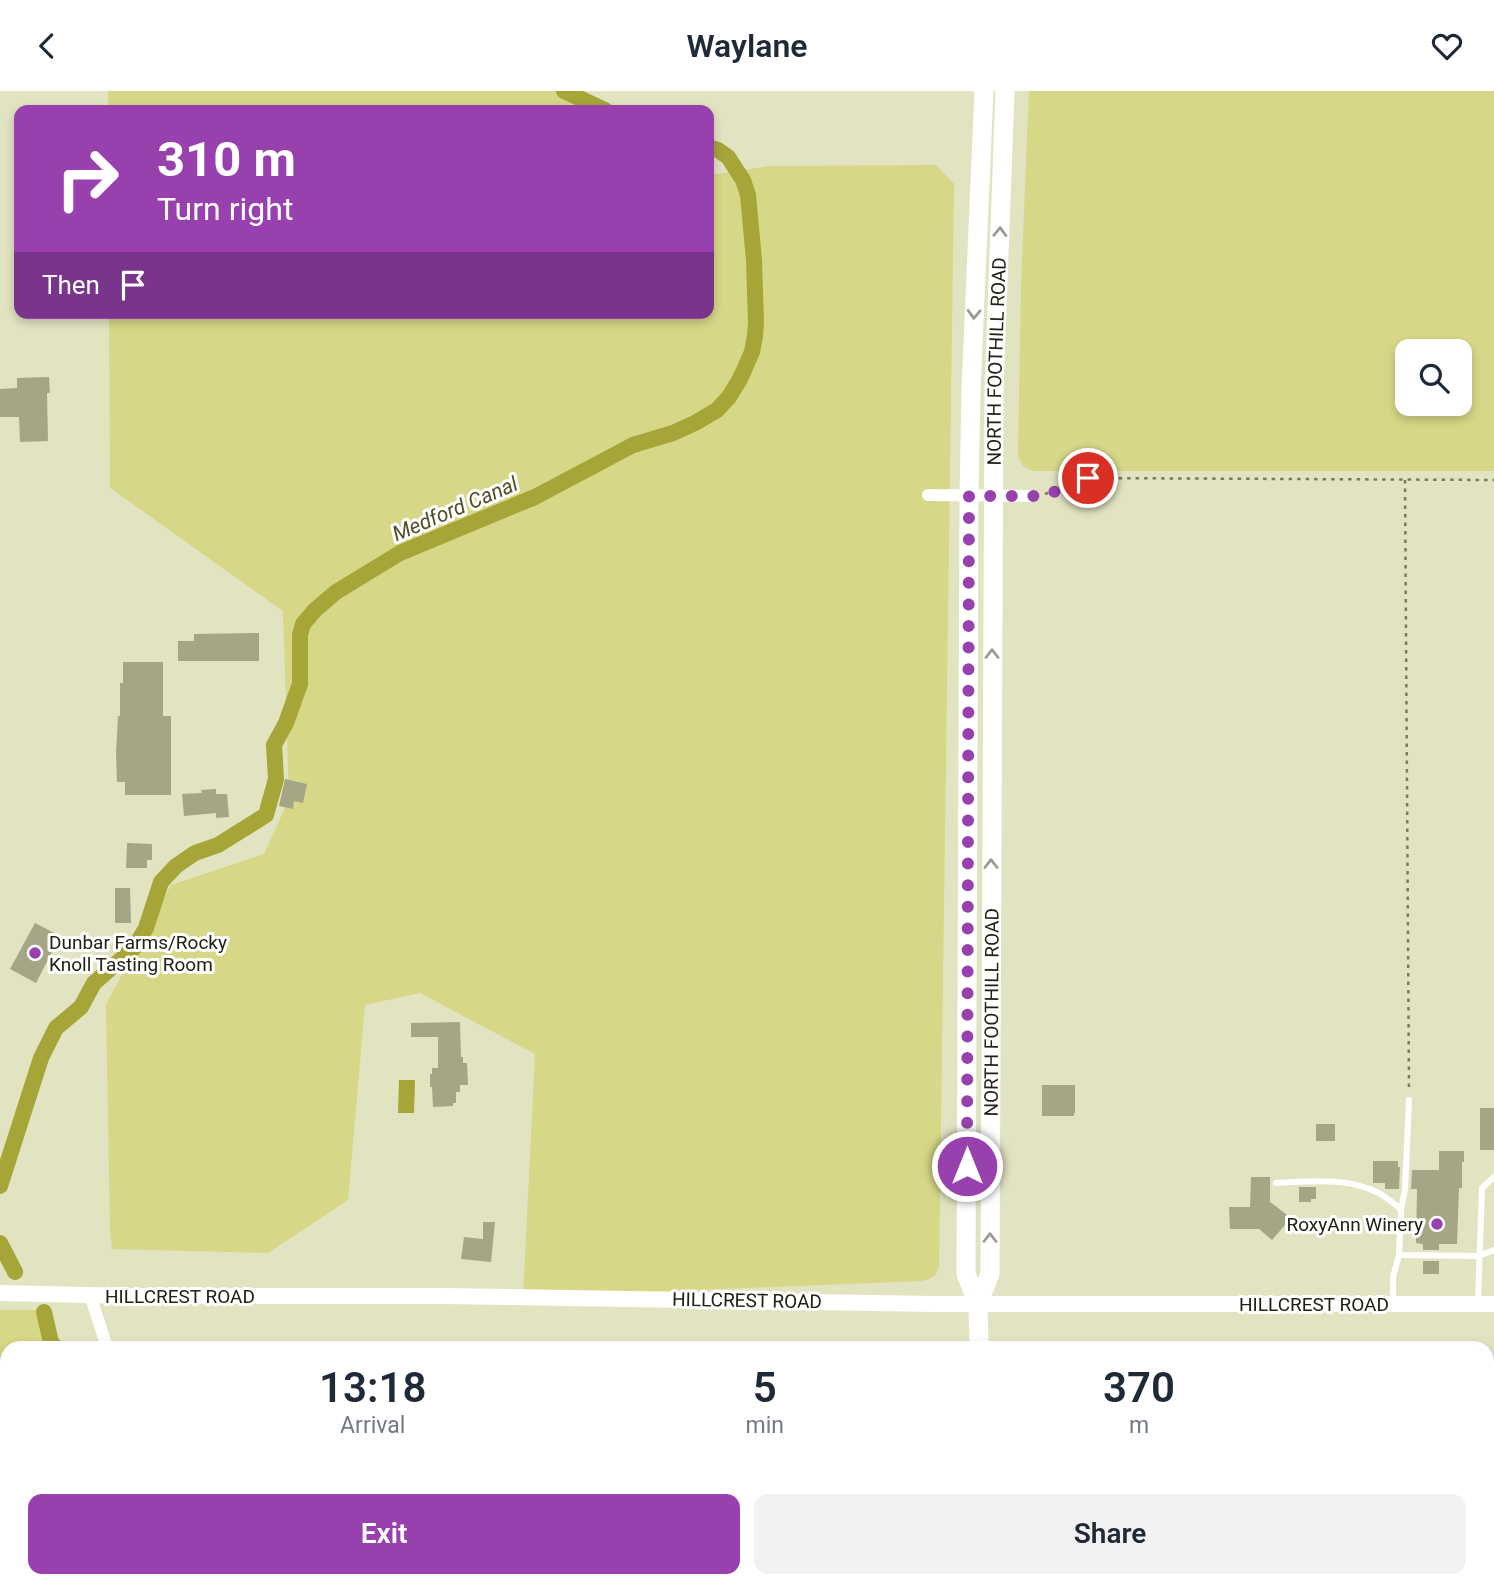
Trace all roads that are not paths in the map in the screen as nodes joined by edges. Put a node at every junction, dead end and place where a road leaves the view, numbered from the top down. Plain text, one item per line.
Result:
1 (984, 91) edge
2 (1005, 91) edge
3 (928, 495) dead end
4 (969, 496) junction
5 (993, 496) junction
6 (1033, 496) road end
7 (1409, 1100) road end
8 (1494, 1177) edge
9 (1276, 1183) dead end
10 (1401, 1209) junction
11 (1494, 1250) edge
12 (1399, 1255) junction
13 (1479, 1256) junction
14 (0, 1293) edge
15 (90, 1295) junction
16 (978, 1304) junction
17 (1393, 1304) junction
18 (1486, 1304) edge
19 (105, 1341) edge
20 (979, 1341) edge

1 -> 4 main road, NORTH FOOTHILL ROAD
5 -> 2 main road, NORTH FOOTHILL ROAD
3 - 4 street
4 - 5 street
4 - 16 main road, NORTH FOOTHILL ROAD
5 - 6 street
16 -> 5 main road, NORTH FOOTHILL ROAD
7 - 10 lane
8 - 13 lane
9 - 10 lane
10 - 12 lane
11 - 13 lane
12 - 13 lane
12 - 17 lane
13 - 18 lane
14 - 15 street, HILLCREST ROAD
15 - 16 street, HILLCREST ROAD
15 - 19 street
16 - 17 street, HILLCREST ROAD
16 - 20 main road
17 - 18 street, HILLCREST ROAD

